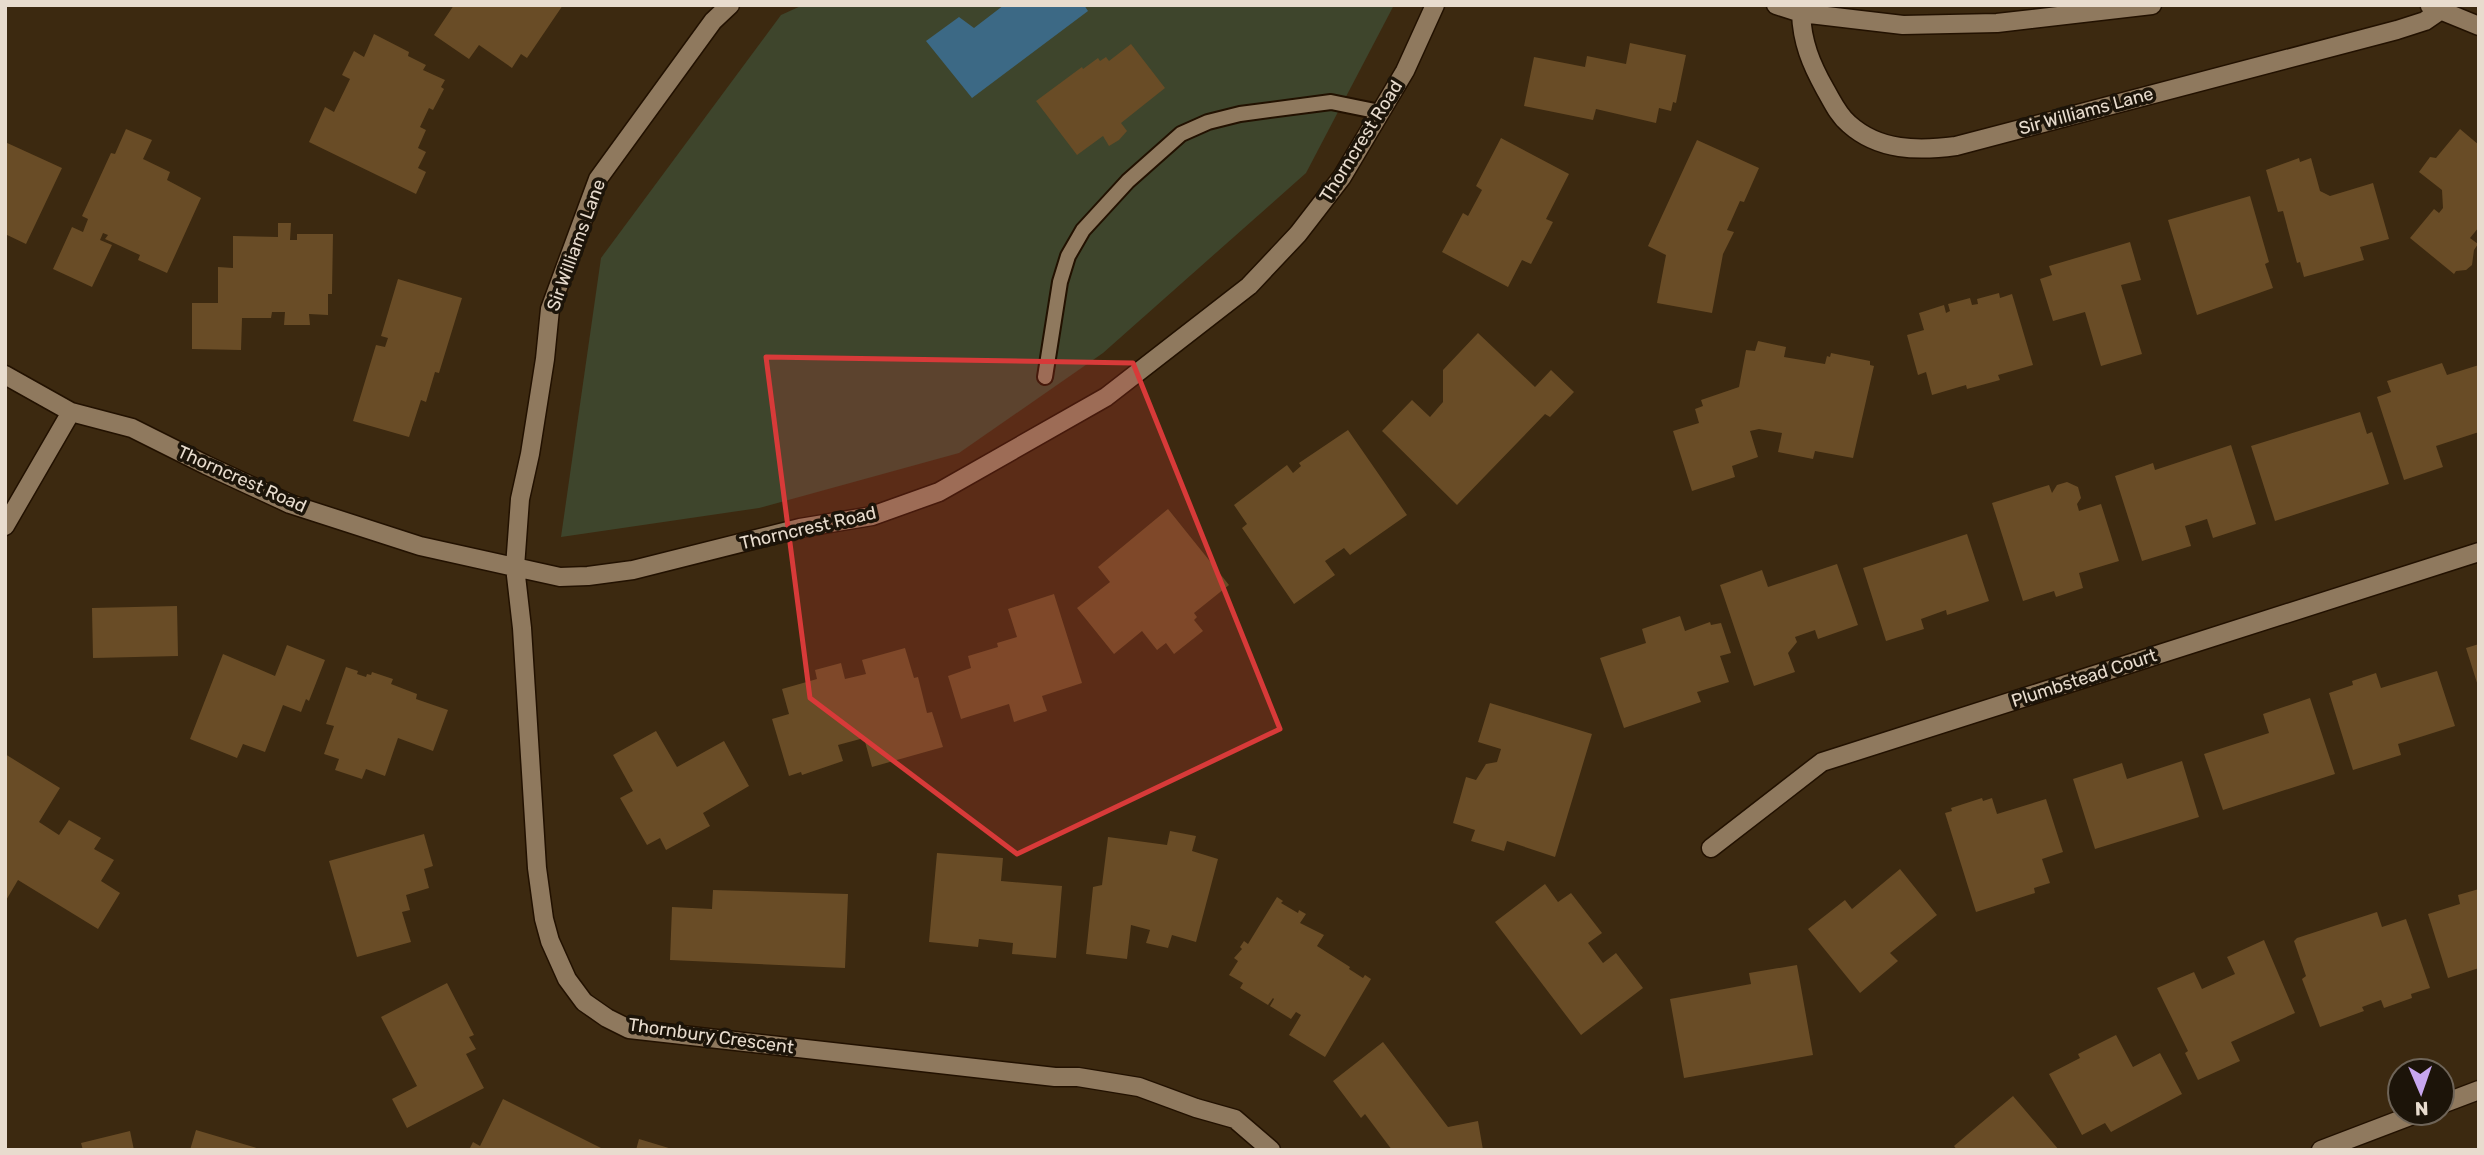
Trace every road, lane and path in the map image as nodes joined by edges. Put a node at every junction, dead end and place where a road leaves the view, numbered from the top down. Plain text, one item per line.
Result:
1 (730, 5) edge
2 (1435, 5) edge
3 (1776, 5) edge
4 (2152, 5) edge
5 (2435, 8) edge
6 (1801, 13) junction
7 (2479, 26) edge
8 (1380, 113) junction
9 (5, 375) edge
10 (1045, 377) dead end
11 (71, 412) junction
12 (5, 526) edge
13 (2479, 552) edge
14 (515, 566) junction
15 (1711, 848) dead end
16 (2479, 1090) edge
17 (2456, 1099) edge
18 (2386, 1125) edge
19 (1271, 1150) edge
20 (2321, 1150) edge

1 - 14 street, Sir Williams Lane
2 - 8 street, Thorncrest Road
3 - 6 street
4 - 6 street
5 - 6 street, Sir Williams Lane
5 - 7 street, Sir Williams Lane
8 - 10 lane
8 - 14 street, Thorncrest Road
9 - 11 street, Thorncrest Road
11 - 12 street
11 - 14 street, Thorncrest Road
13 - 15 street, Plumbstead Court
14 - 19 street, Thornbury Crescent
16 - 17 street
18 - 20 street

